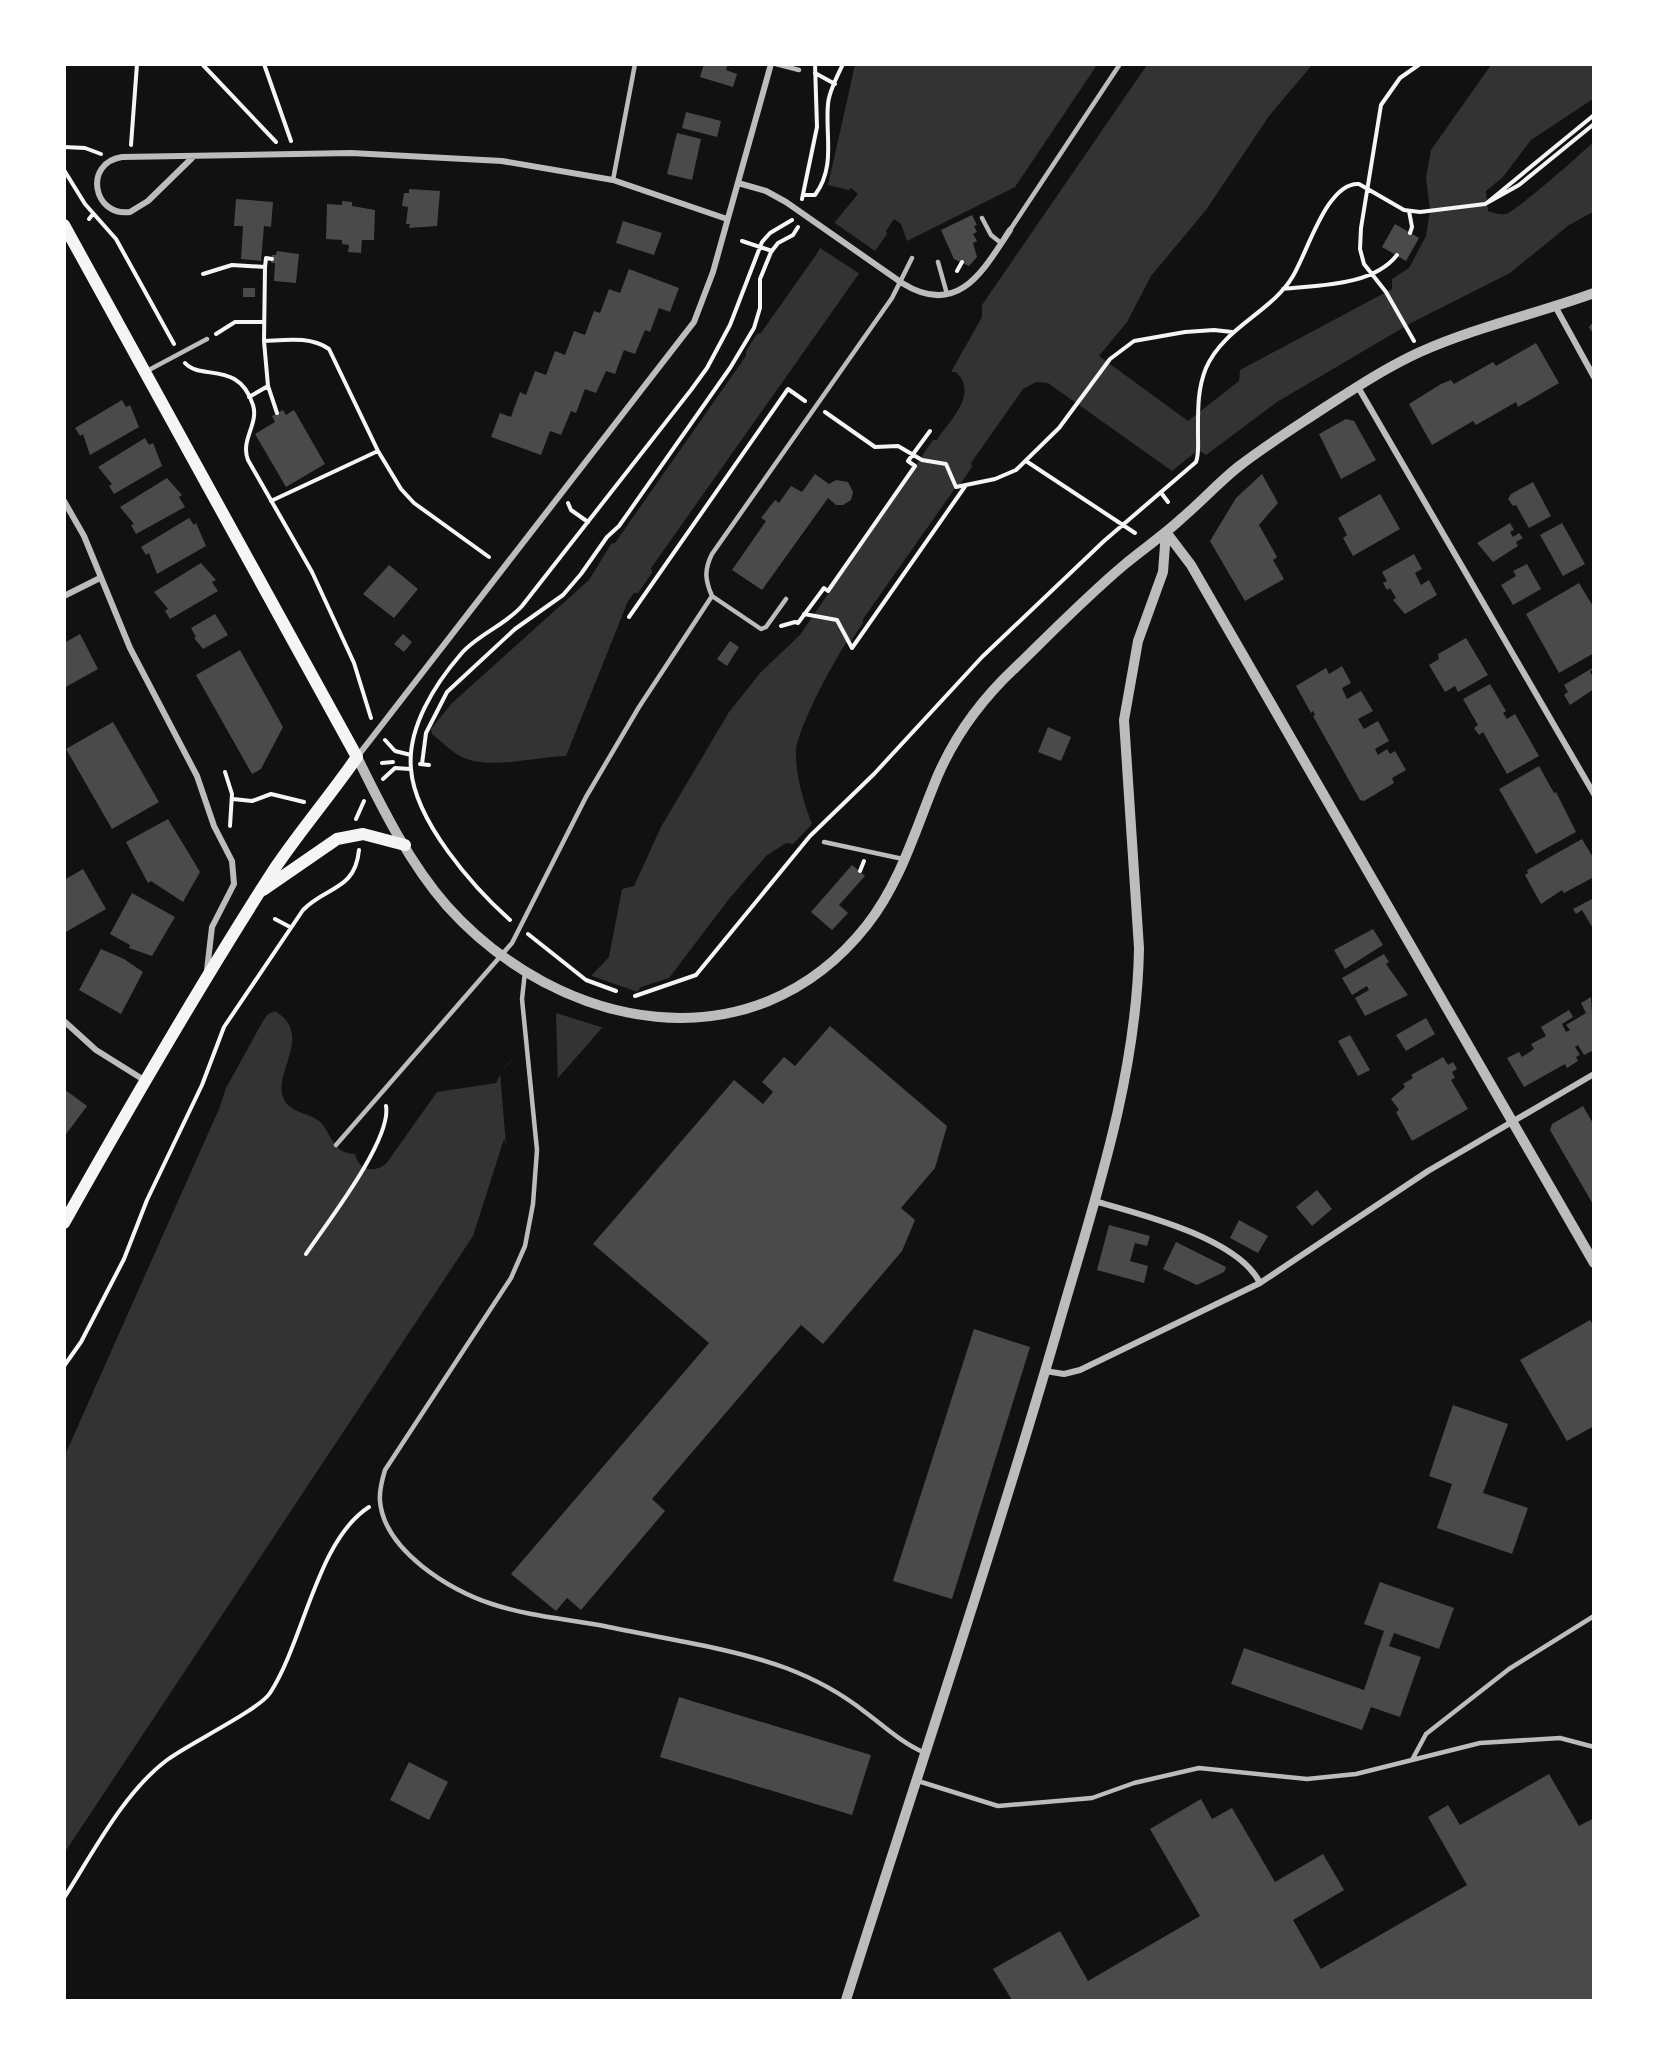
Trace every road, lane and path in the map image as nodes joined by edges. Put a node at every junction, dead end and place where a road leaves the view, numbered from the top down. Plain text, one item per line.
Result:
1 (137, 64) edge
2 (202, 64) edge
3 (264, 64) edge
4 (634, 64) edge
5 (771, 64) edge
6 (776, 64) edge
7 (815, 64) edge
8 (843, 64) edge
9 (1120, 64) edge
10 (1420, 64) edge
11 (800, 70) joint
12 (814, 73) junction
13 (835, 84) junction
14 (1593, 115) edge
15 (1593, 124) edge
16 (275, 140) dead end
17 (291, 140) dead end
18 (131, 144) dead end
19 (64, 147) edge
20 (101, 153) dead end
21 (193, 157) junction
22 (64, 170) edge
23 (613, 180) junction
24 (738, 183) junction
25 (1366, 188) junction
26 (1485, 204) junction
27 (1409, 211) junction
28 (93, 214) junction
29 (982, 218) dead end
30 (89, 219) dead end
31 (727, 219) junction
32 (791, 222) dead end
33 (798, 227) dead end
34 (67, 229) edge
35 (1010, 230) joint
36 (1410, 233) dead end
37 (742, 241) dead end
38 (1001, 243) junction
39 (759, 248) junction
40 (772, 251) junction
41 (1397, 255) dead end
42 (912, 258) dead end
43 (272, 259) dead end
44 (247, 260) dead end
45 (938, 262) dead end
46 (962, 262) dead end
47 (246, 266) junction
48 (266, 267) junction
49 (957, 271) dead end
50 (203, 274) dead end
51 (1372, 274) junction
52 (902, 283) junction
53 (1282, 289) junction
54 (1593, 293) edge
55 (947, 294) junction
56 (1555, 306) junction
57 (263, 322) junction
58 (230, 324) dead end
59 (1405, 326) dead end
60 (1233, 333) junction
61 (207, 339) dead end
62 (264, 341) junction
63 (176, 348) dead end
64 (182, 358) dead end
65 (145, 372) junction
66 (1593, 377) edge
67 (268, 386) junction
68 (1358, 387) junction
69 (249, 397) junction
70 (817, 406) junction
71 (277, 413) dead end
72 (835, 419) dead end
73 (930, 431) dead end
74 (378, 451) junction
75 (912, 456) junction
76 (1026, 461) junction
77 (966, 485) junction
78 (563, 492) junction
79 (1162, 494) junction
80 (64, 501) edge
81 (271, 501) junction
82 (1168, 502) dead end
83 (588, 522) junction
84 (1123, 526) junction
85 (1166, 532) junction
86 (1134, 533) dead end
87 (489, 557) dead end
88 (100, 578) junction
89 (64, 596) edge
90 (712, 596) junction
91 (786, 599) dead end
92 (804, 614) junction
93 (629, 617) dead end
94 (771, 621) junction
95 (368, 713) dead end
96 (389, 746) dead end
97 (411, 754) junction
98 (357, 758) junction
99 (393, 762) dead end
100 (382, 763) dead end
101 (429, 765) dead end
102 (410, 769) junction
103 (225, 772) dead end
104 (388, 774) dead end
105 (1593, 794) edge
106 (233, 799) junction
107 (305, 802) dead end
108 (362, 804) dead end
109 (356, 820) dead end
110 (231, 830) dead end
111 (824, 842) dead end
112 (405, 845) junction
113 (359, 848) dead end
114 (906, 860) junction
115 (260, 892) junction
116 (275, 919) dead end
117 (513, 922) dead end
118 (290, 927) junction
119 (529, 935) dead end
120 (502, 956) junction
121 (525, 972) junction
122 (206, 979) junction
123 (64, 1022) edge
124 (1593, 1074) edge
125 (144, 1080) junction
126 (378, 1094) junction
127 (1512, 1121) junction
128 (336, 1145) dead end
129 (1094, 1201) junction
130 (64, 1223) edge
131 (306, 1254) dead end
132 (1593, 1263) edge
133 (1260, 1283) junction
134 (64, 1365) edge
135 (1045, 1371) junction
136 (379, 1500) junction
137 (1593, 1616) edge
138 (1593, 1747) edge
139 (925, 1753) junction
140 (1411, 1760) junction
141 (916, 1780) junction
142 (64, 1898) edge
143 (846, 2001) edge

1 - 18 path
2 - 16 path
3 - 17 path
4 - 23 lane
5 - 24 street
6 - 11 lane
7 - 12 path
8 - 13 path
9 - 35 lane
10 - 25 path
11 - 12 path
12 - 13 path
12 - 13 path
14 - 26 path
15 - 26 path
19 - 20 path
21 - 21 street
21 - 23 street
22 - 28 path
23 - 31 street
24 - 31 street
24 - 52 street
25 - 27 path
25 - 51 path
25 - 53 path
26 - 27 path
27 - 36 path
28 - 30 path
28 - 63 path
29 - 38 lane
31 - 78 street
32 - 39 path
33 - 40 path
34 - 65 main road
35 - 38 street
37 - 39 path
38 - 55 street
39 - 40 path
39 - 83 path
40 - 101 path
41 - 51 path
42 - 52 lane
43 - 48 path
44 - 47 path
45 - 55 lane
46 - 49 path
47 - 48 path
47 - 50 path
48 - 57 path
51 - 53 path
51 - 59 path
52 - 55 street
52 - 70 lane
53 - 60 path
54 - 56 street
56 - 66 street
56 - 68 street
57 - 58 path
57 - 62 path
60 - 76 path
60 - 79 path
61 - 65 lane
62 - 67 path
62 - 74 path
64 - 69 path
65 - 98 main road
67 - 69 path
67 - 71 path
68 - 85 street
68 - 105 street
69 - 81 path
70 - 90 lane
70 - 93 path
72 - 75 path
73 - 75 path
74 - 81 path
74 - 87 path
75 - 77 path
75 - 92 path
76 - 77 path
76 - 84 path
77 - 92 path
78 - 83 path
78 - 98 street
79 - 82 path
79 - 84 path
80 - 88 street
81 - 95 path
83 - 97 path
84 - 86 path
84 - 119 path
85 - 114 street
85 - 127 street
85 - 129 street
88 - 89 street
88 - 122 street
90 - 94 lane
90 - 120 lane
91 - 94 lane
92 - 94 path
96 - 97 path
97 - 102 path
98 - 112 street
98 - 115 main road
99 - 100 path
102 - 104 path
102 - 117 path
103 - 106 path
106 - 107 path
106 - 110 path
108 - 109 path
111 - 114 lane
112 - 115 main road
112 - 120 street
113 - 118 path
114 - 121 street
115 - 122 main road
116 - 118 path
118 - 134 path
120 - 121 street
120 - 126 lane
121 - 136 lane
122 - 125 main road
123 - 125 street
124 - 127 street
125 - 130 main road
126 - 128 lane
126 - 131 path
127 - 132 street
127 - 133 street
129 - 133 street
129 - 135 street
133 - 135 street
135 - 139 street
136 - 139 lane
136 - 142 path
137 - 140 lane
138 - 140 lane
139 - 141 street
140 - 141 lane
141 - 143 street

